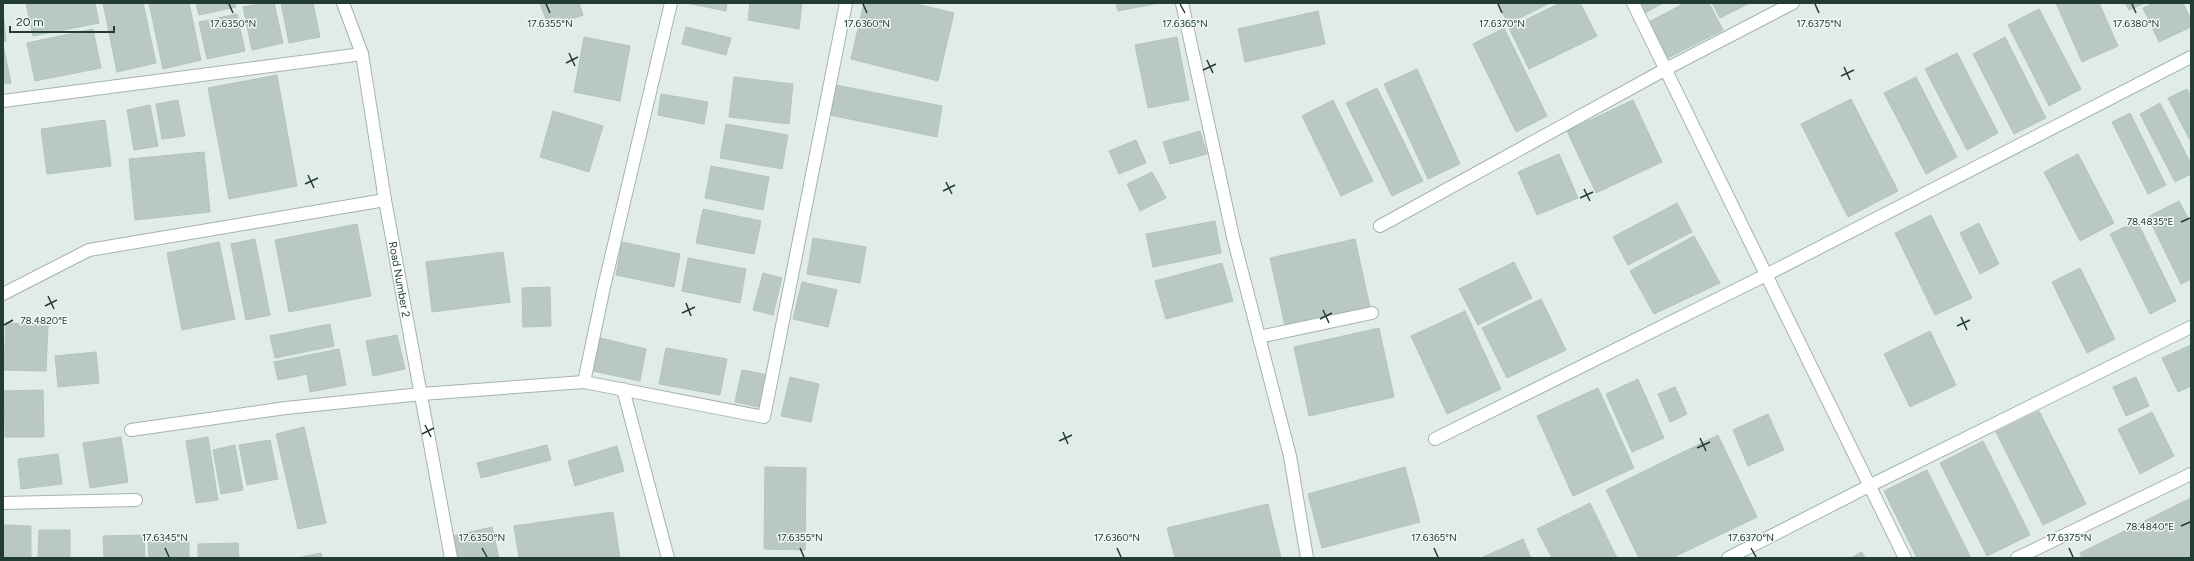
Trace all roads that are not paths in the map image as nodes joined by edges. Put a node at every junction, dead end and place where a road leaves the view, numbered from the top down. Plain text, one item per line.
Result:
1 (343, 3) edge
2 (671, 3) edge
3 (846, 3) edge
4 (1182, 3) edge
5 (1633, 3) edge
6 (1793, 3) edge
7 (362, 54) junction
8 (2191, 56) edge
9 (1666, 69) junction
10 (3, 101) edge
11 (385, 200) junction
12 (1380, 226) dead end
13 (1766, 275) junction
14 (3, 294) edge
15 (1372, 313) dead end
16 (2191, 327) edge
17 (1259, 337) junction
18 (584, 382) junction
19 (623, 389) junction
20 (421, 394) junction
21 (131, 430) dead end
22 (1436, 439) dead end
23 (2191, 474) edge
24 (1869, 486) junction
25 (136, 500) dead end
26 (3, 503) edge
27 (451, 558) edge
28 (668, 558) edge
29 (1307, 558) edge
30 (1728, 558) edge
31 (1905, 558) edge
32 (2017, 558) edge

1 - 7 street, Road Number 2
2 - 18 street
3 - 19 street
4 - 17 street
5 - 9 street
6 - 9 street
7 - 10 street
7 - 11 street, Road Number 2
8 - 13 street
9 - 12 street
9 - 13 street
11 - 14 street
11 - 20 street, Road Number 2
13 - 22 street
13 - 24 street
15 - 17 street
16 - 24 street
17 - 29 street
18 - 19 street
18 - 20 street
19 - 28 street
20 - 21 street
20 - 27 street, Road Number 2
23 - 32 street
24 - 30 street
24 - 31 street
25 - 26 street

